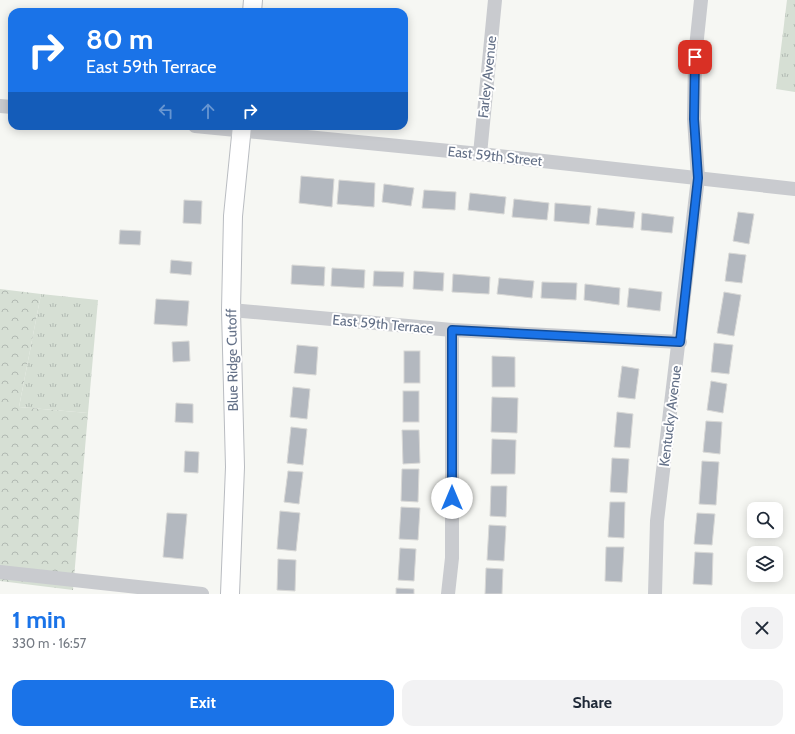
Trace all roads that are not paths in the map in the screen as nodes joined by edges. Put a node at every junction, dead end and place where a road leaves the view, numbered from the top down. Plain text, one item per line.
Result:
1 (495, 0) edge
2 (701, 0) edge
3 (0, 94) edge
4 (0, 100) edge
5 (241, 130) edge
6 (259, 130) edge
7 (480, 154) junction
8 (698, 178) junction
9 (795, 189) edge
10 (231, 310) junction
11 (452, 330) junction
12 (680, 342) junction
13 (0, 572) edge
14 (202, 594) edge
15 (230, 594) edge
16 (448, 594) edge
17 (655, 594) edge

1 - 7 street, Farley Avenue
2 - 8 street, Kentucky Avenue
3 - 4 street
5 - 10 main road, Blue Ridge Cutoff
6 - 7 street, East 59th Street
7 - 8 street, East 59th Street
8 - 9 street, East 59th Street
8 - 12 street, Kentucky Avenue
10 - 11 street, East 59th Terrace
10 - 15 main road, Blue Ridge Cutoff
11 - 12 street, East 59th Terrace
11 - 16 street
12 - 17 street, Kentucky Avenue
13 - 14 street

